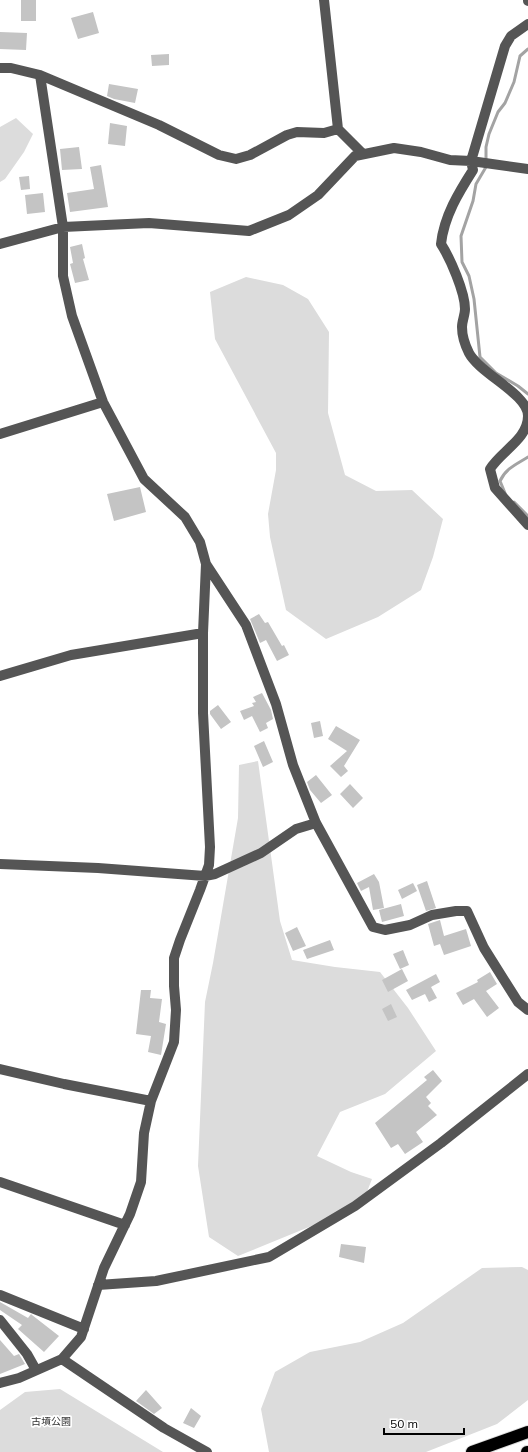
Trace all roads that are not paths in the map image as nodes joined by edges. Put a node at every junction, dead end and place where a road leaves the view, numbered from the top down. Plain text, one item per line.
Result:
1 (324, 0) edge
2 (528, 24) edge
3 (0, 68) edge
4 (40, 75) junction
5 (338, 129) junction
6 (363, 154) junction
7 (471, 161) junction
8 (528, 169) edge
9 (63, 227) junction
10 (0, 244) edge
11 (103, 402) junction
12 (0, 434) edge
13 (528, 525) edge
14 (206, 564) junction
15 (203, 633) junction
16 (0, 676) edge
17 (316, 824) junction
18 (0, 864) edge
19 (205, 876) junction
20 (528, 1010) edge
21 (0, 1069) edge
22 (528, 1074) edge
23 (151, 1101) junction
24 (0, 1182) edge
25 (125, 1225) junction
26 (98, 1285) junction
27 (0, 1294) edge
28 (0, 1320) edge
29 (84, 1329) junction
30 (62, 1359) junction
31 (36, 1370) junction
32 (0, 1383) edge
33 (528, 1432) edge
34 (206, 1452) edge
35 (472, 1452) edge

1 - 5 street
2 - 7 street
3 - 4 street
4 - 5 street
4 - 9 street
5 - 6 street
6 - 7 street
6 - 9 street
7 - 8 street
7 - 13 street
9 - 10 street
9 - 11 street
11 - 12 street
11 - 14 street
14 - 15 street
14 - 17 street
15 - 16 street
15 - 19 street
17 - 19 street
17 - 20 street
18 - 19 street
19 - 23 street
21 - 23 street
22 - 26 street
23 - 25 street
24 - 25 street
25 - 26 street
26 - 29 street
27 - 29 street
28 - 31 street
29 - 30 street
30 - 31 street
30 - 34 street
31 - 32 street
33 - 35 highway

